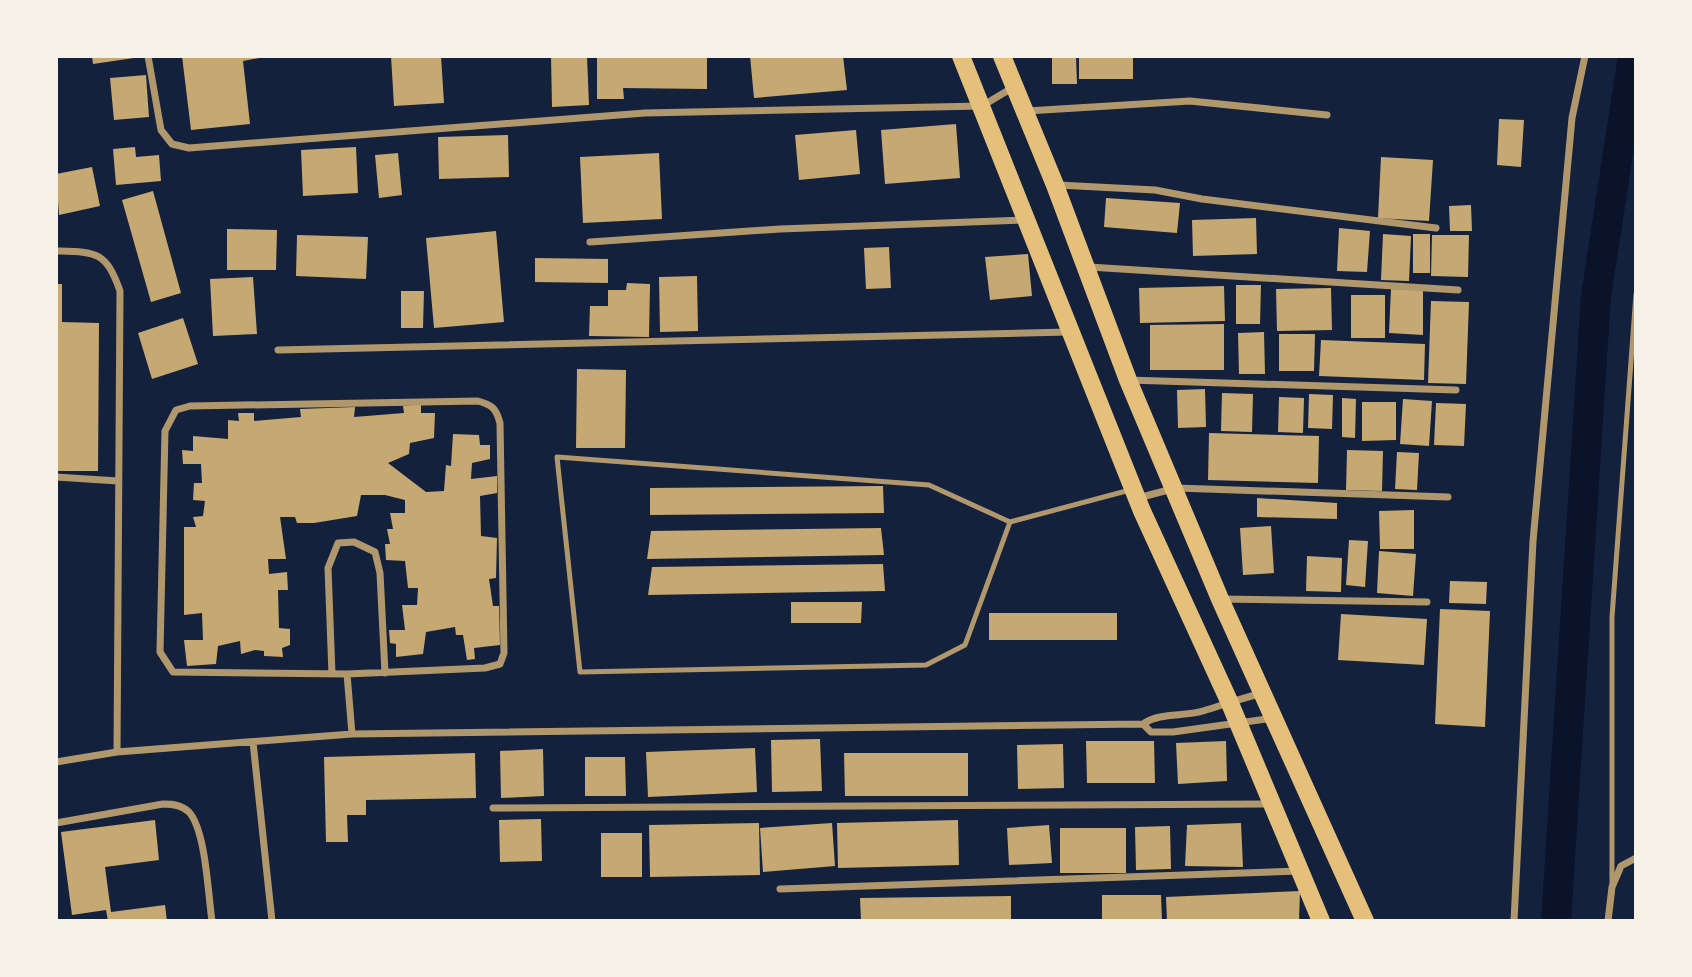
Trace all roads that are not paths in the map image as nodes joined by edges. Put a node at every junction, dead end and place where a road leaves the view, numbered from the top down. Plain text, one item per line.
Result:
1 (148, 56) edge
2 (961, 56) edge
3 (1002, 56) edge
4 (1585, 56) edge
5 (1013, 88) junction
6 (982, 106) junction
7 (1022, 111) junction
8 (1327, 115) dead end
9 (1055, 185) junction
10 (1025, 220) junction
11 (1436, 228) dead end
12 (590, 242) dead end
13 (56, 251) edge
14 (1086, 267) junction
15 (1458, 290) dead end
16 (1636, 294) edge
17 (1070, 332) junction
18 (278, 351) dead end
19 (1128, 380) junction
20 (1456, 390) dead end
21 (56, 477) edge
22 (118, 481) junction
23 (1176, 488) junction
24 (1135, 494) junction
25 (1448, 497) dead end
26 (1010, 522) junction
27 (1220, 599) junction
28 (1427, 602) dead end
29 (385, 673) junction
30 (332, 674) junction
31 (347, 674) junction
32 (1264, 693) junction
33 (1228, 701) junction
34 (1275, 717) junction
35 (1143, 724) junction
36 (1239, 725) junction
37 (352, 734) junction
38 (253, 741) junction
39 (117, 752) junction
40 (56, 762) edge
41 (1271, 803) junction
42 (493, 808) dead end
43 (56, 823) edge
44 (1636, 858) edge
45 (1300, 871) junction
46 (1612, 887) junction
47 (780, 889) dead end
48 (212, 921) edge
49 (272, 921) edge
50 (1321, 921) edge
51 (1365, 921) edge
52 (1514, 921) edge
53 (1608, 921) edge

1 - 6 street
2 - 6 main road
3 - 5 main road
4 - 52 street
5 - 6 street
5 - 7 main road
6 - 10 main road
7 - 8 street
7 - 9 main road
9 - 11 street
9 - 14 main road
10 - 12 street
10 - 17 main road
13 - 22 street
14 - 15 street
14 - 19 main road
16 - 46 lane
17 - 18 street
17 - 24 main road
19 - 20 street
19 - 23 main road
21 - 22 street
22 - 39 street
23 - 24 street
23 - 25 street
23 - 27 main road
24 - 26 lane
24 - 33 main road
26 - 26 lane
27 - 28 street
27 - 32 main road
29 - 30 street
29 - 30 street
29 - 31 street
30 - 31 street
31 - 37 street
32 - 33 street
32 - 34 main road
33 - 35 street
33 - 36 main road
34 - 36 street
34 - 51 main road
35 - 36 street
35 - 37 street
36 - 41 main road
37 - 38 street
38 - 39 street
38 - 49 street
39 - 40 street
41 - 42 street
41 - 45 main road
43 - 48 street
44 - 46 street
45 - 47 street
45 - 50 main road
46 - 53 street

